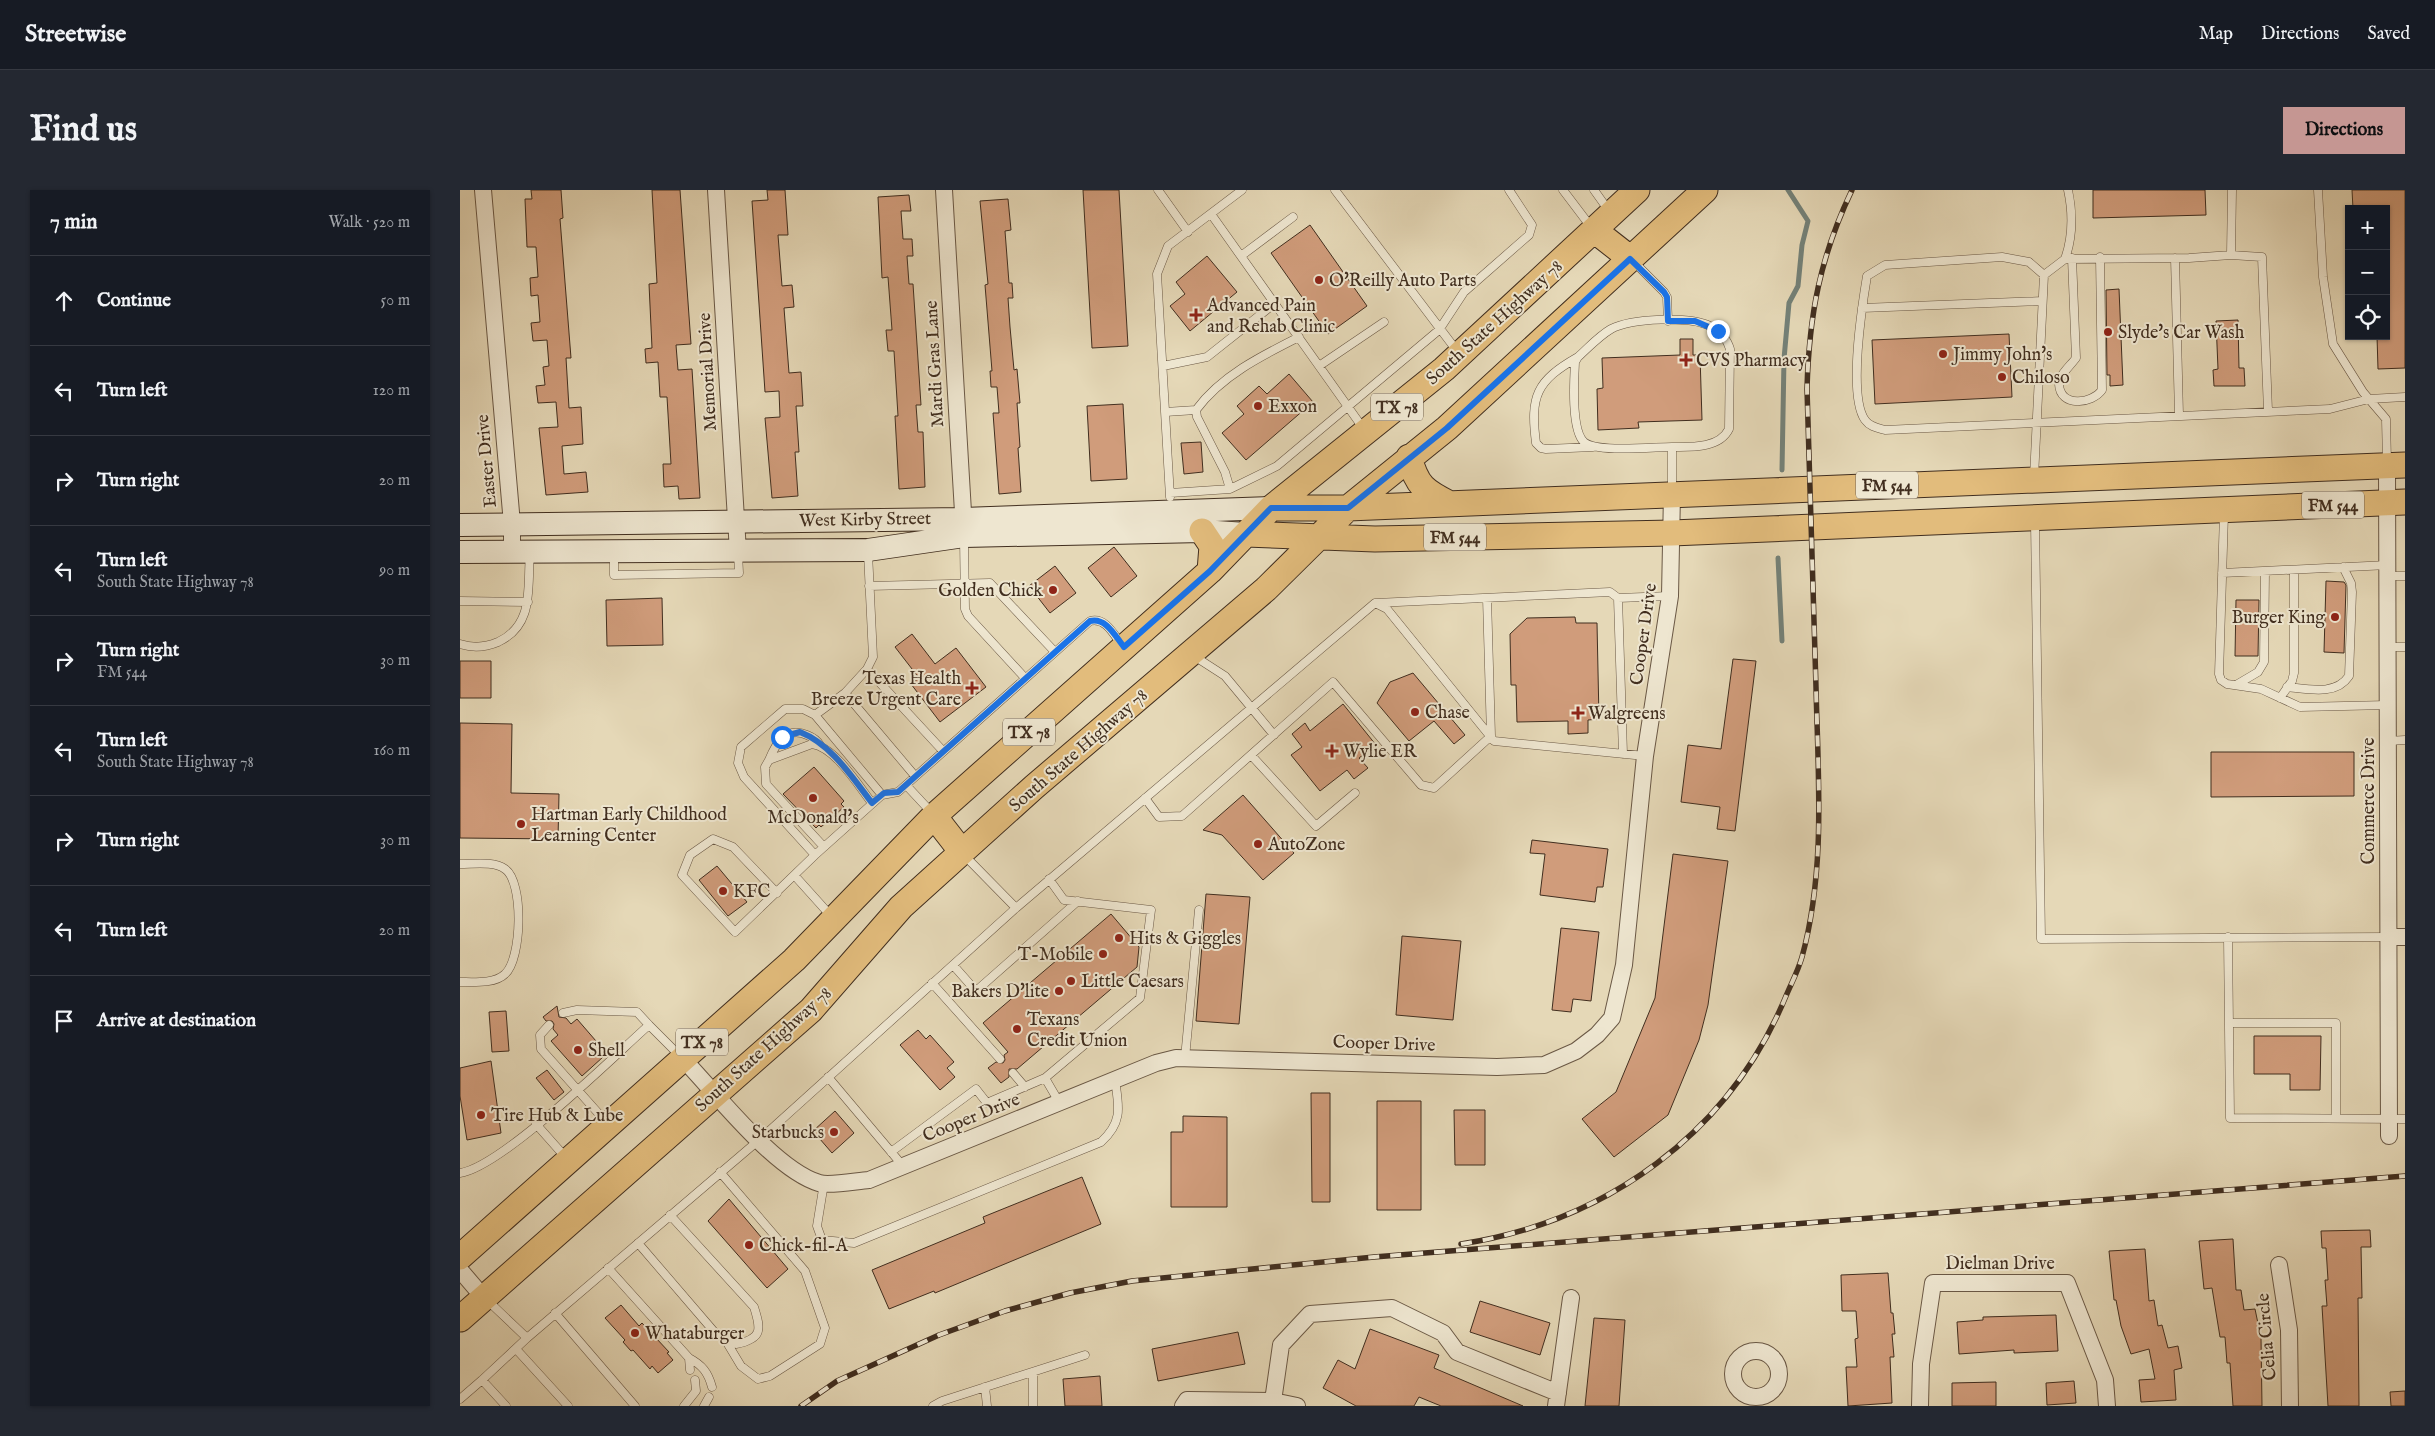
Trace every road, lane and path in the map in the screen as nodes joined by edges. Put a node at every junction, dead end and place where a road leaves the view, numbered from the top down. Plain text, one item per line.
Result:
1 (483, 190) edge
2 (716, 190) edge
3 (944, 190) edge
4 (1158, 190) edge
5 (1242, 190) edge
6 (1335, 190) edge
7 (1509, 190) edge
8 (1563, 190) edge
9 (1594, 190) edge
10 (1637, 190) edge
11 (1705, 190) edge
12 (2068, 190) edge
13 (2232, 190) edge
14 (2318, 190) edge
15 (1211, 214) junction
16 (1293, 217) dead end
17 (1603, 222) junction
18 (1188, 232) junction
19 (2230, 255) junction
20 (1241, 256) junction
21 (2100, 257) junction
22 (2068, 258) junction
23 (2175, 258) junction
24 (1630, 259) junction
25 (2044, 275) junction
26 (2042, 301) junction
27 (1274, 303) junction
28 (1862, 308) junction
29 (1668, 321) junction
30 (1384, 322) dead end
31 (1439, 330) junction
32 (1299, 337) junction
33 (1460, 354) junction
34 (1578, 356) junction
35 (1163, 366) junction
36 (1319, 366) junction
37 (2405, 397) edge
38 (2369, 399) junction
39 (1347, 406) junction
40 (1196, 410) junction
41 (1165, 412) junction
42 (2268, 412) junction
43 (2179, 415) junction
44 (2036, 421) junction
45 (1366, 432) junction
46 (1598, 447) junction
47 (1672, 447) junction
48 (1409, 457) junction
49 (2396, 465) edge
50 (2034, 479) junction
51 (1230, 489) junction
52 (1672, 493) junction
53 (1170, 502) junction
54 (2396, 502) edge
55 (1450, 504) junction
56 (1271, 508) junction
57 (1348, 508) junction
58 (2224, 510) junction
59 (2035, 517) junction
60 (736, 521) junction
61 (512, 524) junction
62 (460, 525) edge
63 (964, 527) junction
64 (1202, 531) junction
65 (1672, 533) junction
66 (1246, 534) junction
67 (1318, 537) junction
68 (868, 550) junction
69 (521, 551) junction
70 (460, 552) edge
71 (738, 552) junction
72 (2342, 567) junction
73 (2294, 570) junction
74 (2388, 570) junction
75 (1210, 571) junction
76 (2265, 571) junction
77 (2222, 573) junction
78 (2405, 576) edge
79 (966, 583) junction
80 (869, 586) junction
81 (1670, 596) junction
82 (1487, 598) junction
83 (1618, 598) junction
84 (460, 601) edge
85 (528, 602) junction
86 (1375, 603) junction
87 (460, 644) edge
88 (1124, 647) junction
89 (2388, 647) junction
90 (2405, 647) edge
91 (1055, 652) junction
92 (1190, 654) junction
93 (867, 669) junction
94 (1026, 678) junction
95 (2236, 685) junction
96 (2287, 687) junction
97 (845, 693) junction
98 (2280, 698) junction
99 (2388, 705) junction
100 (1250, 708) junction
101 (815, 715) junction
102 (1274, 734) junction
103 (1491, 736) junction
104 (2405, 740) edge
105 (2388, 741) junction
106 (820, 745) junction
107 (944, 751) junction
108 (1623, 754) junction
109 (1251, 755) junction
110 (1645, 756) junction
111 (769, 760) junction
112 (915, 776) junction
113 (906, 785) junction
114 (1355, 793) dead end
115 (882, 795) junction
116 (1145, 798) junction
117 (872, 803) junction
118 (934, 816) junction
119 (824, 846) junction
120 (962, 852) junction
121 (815, 854) junction
122 (460, 864) edge
123 (795, 876) junction
124 (1049, 879) junction
125 (777, 893) junction
126 (1078, 901) junction
127 (1016, 908) junction
128 (1199, 910) dead end
129 (834, 920) junction
130 (2228, 937) junction
131 (2397, 937) edge
132 (953, 964) junction
133 (460, 982) edge
134 (932, 983) junction
135 (563, 1013) dead end
136 (2229, 1023) junction
137 (549, 1025) dead end
138 (649, 1025) junction
139 (1185, 1058) junction
140 (683, 1059) junction
141 (1000, 1059) dead end
142 (1012, 1073) dead end
143 (828, 1077) junction
144 (1045, 1078) junction
145 (1115, 1080) junction
146 (1025, 1087) junction
147 (576, 1091) junction
148 (716, 1093) junction
149 (1059, 1102) junction
150 (2336, 1118) junction
151 (2397, 1118) edge
152 (536, 1124) junction
153 (608, 1124) junction
154 (2388, 1136) dead end
155 (759, 1140) junction
156 (891, 1152) junction
157 (568, 1160) junction
158 (903, 1166) junction
159 (720, 1172) junction
160 (460, 1173) edge
161 (824, 1183) junction
162 (670, 1215) junction
163 (638, 1242) junction
164 (460, 1257) edge
165 (2279, 1265) dead end
166 (608, 1268) junction
167 (460, 1270) edge
168 (484, 1298) junction
169 (1571, 1298) dead end
170 (555, 1312) junction
171 (460, 1318) edge
172 (527, 1338) junction
173 (726, 1341) junction
174 (516, 1349) junction
175 (1085, 1355) dead end
176 (689, 1358) junction
177 (690, 1370) dead end
178 (1033, 1372) junction
179 (482, 1380) junction
180 (695, 1380) dead end
181 (712, 1387) dead end
182 (985, 1387) junction
183 (709, 1397) dead end
184 (460, 1399) edge
185 (1557, 1400) edge
186 (1273, 1401) junction
187 (506, 1406) edge
188 (568, 1406) edge
189 (635, 1406) edge
190 (684, 1406) edge
191 (704, 1406) edge
192 (933, 1406) edge
193 (987, 1406) edge
194 (1033, 1406) edge
195 (1183, 1406) edge
196 (1296, 1406) edge
197 (1920, 1406) edge
198 (2107, 1406) edge
199 (2290, 1406) edge

1 - 61 street, Easter Drive
2 - 60 street, Memorial Drive
3 - 63 street, Mardi Gras Lane
4 - 18 lane
5 - 15 lane
6 - 31 lane
7 - 31 lane
8 - 17 lane
9 - 17 lane
10 - 17 main road, South State Highway 78 / TX 78
11 - 24 main road, South State Highway 78 / TX 78
12 - 22 lane
13 - 19 lane
14 - 38 lane
15 - 18 lane
15 - 20 lane
16 - 20 lane
17 - 24 main road
17 - 33 main road, South State Highway 78 / TX 78
18 - 35 lane
19 - 23 lane
19 - 42 lane
20 - 27 lane
21 - 22 lane
21 - 22 lane
21 - 23 lane
22 - 25 lane
23 - 43 lane
24 - 29 lane
24 - 48 main road, South State Highway 78 / TX 78
25 - 26 lane
25 - 28 lane
26 - 28 lane
26 - 44 lane
27 - 32 lane
27 - 35 lane
28 - 44 lane
29 - 34 lane
29 - 47 lane
30 - 36 lane
31 - 33 lane
31 - 39 lane
32 - 36 lane
32 - 40 lane
33 - 45 main road, South State Highway 78 / TX 78
34 - 46 lane
34 - 46 lane
35 - 41 lane
36 - 39 lane
37 - 38 lane
38 - 42 lane
38 - 49 lane
39 - 45 lane
39 - 51 lane
40 - 41 lane
40 - 51 lane
41 - 53 lane
42 - 43 lane
43 - 44 lane
44 - 50 lane
45 - 56 main road, South State Highway 78 / TX 78
46 - 47 lane
47 - 52 lane
48 - 55 main road
48 - 57 main road, South State Highway 78 / TX 78
49 - 50 main road, FM 544 / FM 544
49 - 54 street, Commerce Drive
50 - 52 main road, FM 544 / FM 544
50 - 59 main road
51 - 53 lane
52 - 55 main road, FM 544 / FM 544
52 - 65 street, Cooper Drive
53 - 56 main road, West Kirby Street
53 - 63 main road, West Kirby Street
54 - 58 main road, FM 544 / FM 544
54 - 74 street, Commerce Drive
55 - 57 main road, FM 544 / FM 544
56 - 57 main road, FM 544 / FM 544
56 - 66 main road, South State Highway 78 / TX 78
57 - 67 main road, South State Highway 78 / TX 78
58 - 59 main road, FM 544 / FM 544
58 - 77 lane
59 - 65 main road, FM 544 / FM 544
59 - 130 lane
60 - 61 main road, West Kirby Street
60 - 63 main road, West Kirby Street
60 - 71 street, Memorial Drive
61 - 62 main road, West Kirby Street
61 - 69 street, Easter Drive
63 - 64 main road, West Kirby Street
63 - 68 main road, West Kirby Street
63 - 79 lane
64 - 66 main road, West Kirby Street
64 - 75 main road
65 - 67 main road, FM 544 / FM 544
65 - 81 street, Cooper Drive
66 - 67 main road, FM 544 / FM 544
66 - 75 main road, South State Highway 78 / TX 78
67 - 92 main road, South State Highway 78 / TX 78
68 - 71 main road, West Kirby Street
68 - 80 lane
69 - 70 main road, West Kirby Street
69 - 71 main road, West Kirby Street
69 - 85 lane
72 - 73 lane
72 - 74 lane
72 - 96 lane
73 - 76 lane
73 - 96 lane
74 - 78 lane
74 - 89 street, Commerce Drive
75 - 88 main road, South State Highway 78 / TX 78
76 - 77 lane
76 - 95 lane
77 - 95 lane
79 - 80 lane
79 - 91 lane
79 - 94 lane
80 - 93 lane
81 - 83 lane
81 - 110 street, Cooper Drive
82 - 83 lane
82 - 86 lane
82 - 103 lane
83 - 108 lane
84 - 85 lane
85 - 87 lane
86 - 100 lane
86 - 103 lane
88 - 91 lane
88 - 118 main road, South State Highway 78 / TX 78
89 - 90 lane
89 - 99 street, Commerce Drive
91 - 94 lane
92 - 100 lane
92 - 120 main road, South State Highway 78 / TX 78
93 - 97 lane
93 - 107 lane
94 - 107 lane
95 - 98 lane
96 - 98 lane
97 - 101 lane
97 - 112 lane
98 - 99 lane
99 - 105 street, Commerce Drive
100 - 102 lane
100 - 116 lane
101 - 115 lane
101 - 121 lane
102 - 103 lane
102 - 109 lane
103 - 108 lane
104 - 105 lane
105 - 131 street, Commerce Drive
106 - 111 lane
106 - 111 lane
106 - 117 lane
107 - 112 lane
108 - 110 lane
109 - 114 lane
109 - 116 lane
110 - 139 street, Cooper Drive
111 - 119 lane
112 - 113 lane
113 - 115 lane
113 - 118 lane
115 - 117 lane
116 - 124 lane
117 - 119 lane
118 - 120 main road
118 - 129 main road, South State Highway 78 / TX 78
119 - 121 lane
120 - 127 lane
120 - 148 main road, South State Highway 78 / TX 78
121 - 123 lane
122 - 133 lane
123 - 125 lane
123 - 129 lane
124 - 126 lane
124 - 127 lane
125 - 125 lane
126 - 132 lane
126 - 144 lane
127 - 132 lane
128 - 139 lane
129 - 140 main road, South State Highway 78 / TX 78
130 - 131 lane
130 - 136 lane
131 - 151 street, Commerce Drive
132 - 134 lane
134 - 141 lane
134 - 143 lane
135 - 138 lane
136 - 150 lane
136 - 150 lane
137 - 147 lane
138 - 140 lane
138 - 147 lane
139 - 145 street, Cooper Drive
140 - 148 street, Cooper Drive
140 - 153 main road, South State Highway 78 / TX 78
142 - 146 lane
143 - 155 lane
143 - 156 lane
144 - 146 lane
144 - 149 lane
145 - 149 street, Cooper Drive
145 - 161 lane
146 - 156 lane
147 - 152 lane
147 - 153 lane
148 - 155 street, Cooper Drive
148 - 168 main road, South State Highway 78 / TX 78
149 - 158 street, Cooper Drive
150 - 151 lane
151 - 154 street, Commerce Drive
152 - 157 lane
152 - 160 lane
153 - 157 main road, South State Highway 78 / TX 78
155 - 159 lane
155 - 161 street, Cooper Drive
156 - 158 lane
157 - 164 main road, South State Highway 78 / TX 78
158 - 161 street, Cooper Drive
159 - 162 lane
159 - 173 lane
162 - 163 lane
162 - 173 lane
163 - 166 lane
163 - 173 lane
165 - 199 street, Celia Circle
166 - 170 lane
166 - 176 lane
167 - 168 street
168 - 171 main road, South State Highway 78 / TX 78
168 - 172 lane
169 - 185 street
170 - 172 lane
170 - 189 lane
172 - 174 lane
174 - 179 lane
174 - 188 lane
175 - 178 lane
176 - 177 lane
176 - 181 lane
178 - 182 lane
178 - 194 lane
179 - 184 lane
179 - 187 lane
180 - 190 lane
182 - 192 lane
182 - 193 lane
183 - 191 lane
185 - 186 street
186 - 195 street
186 - 196 street
197 - 198 street, Dielman Drive

